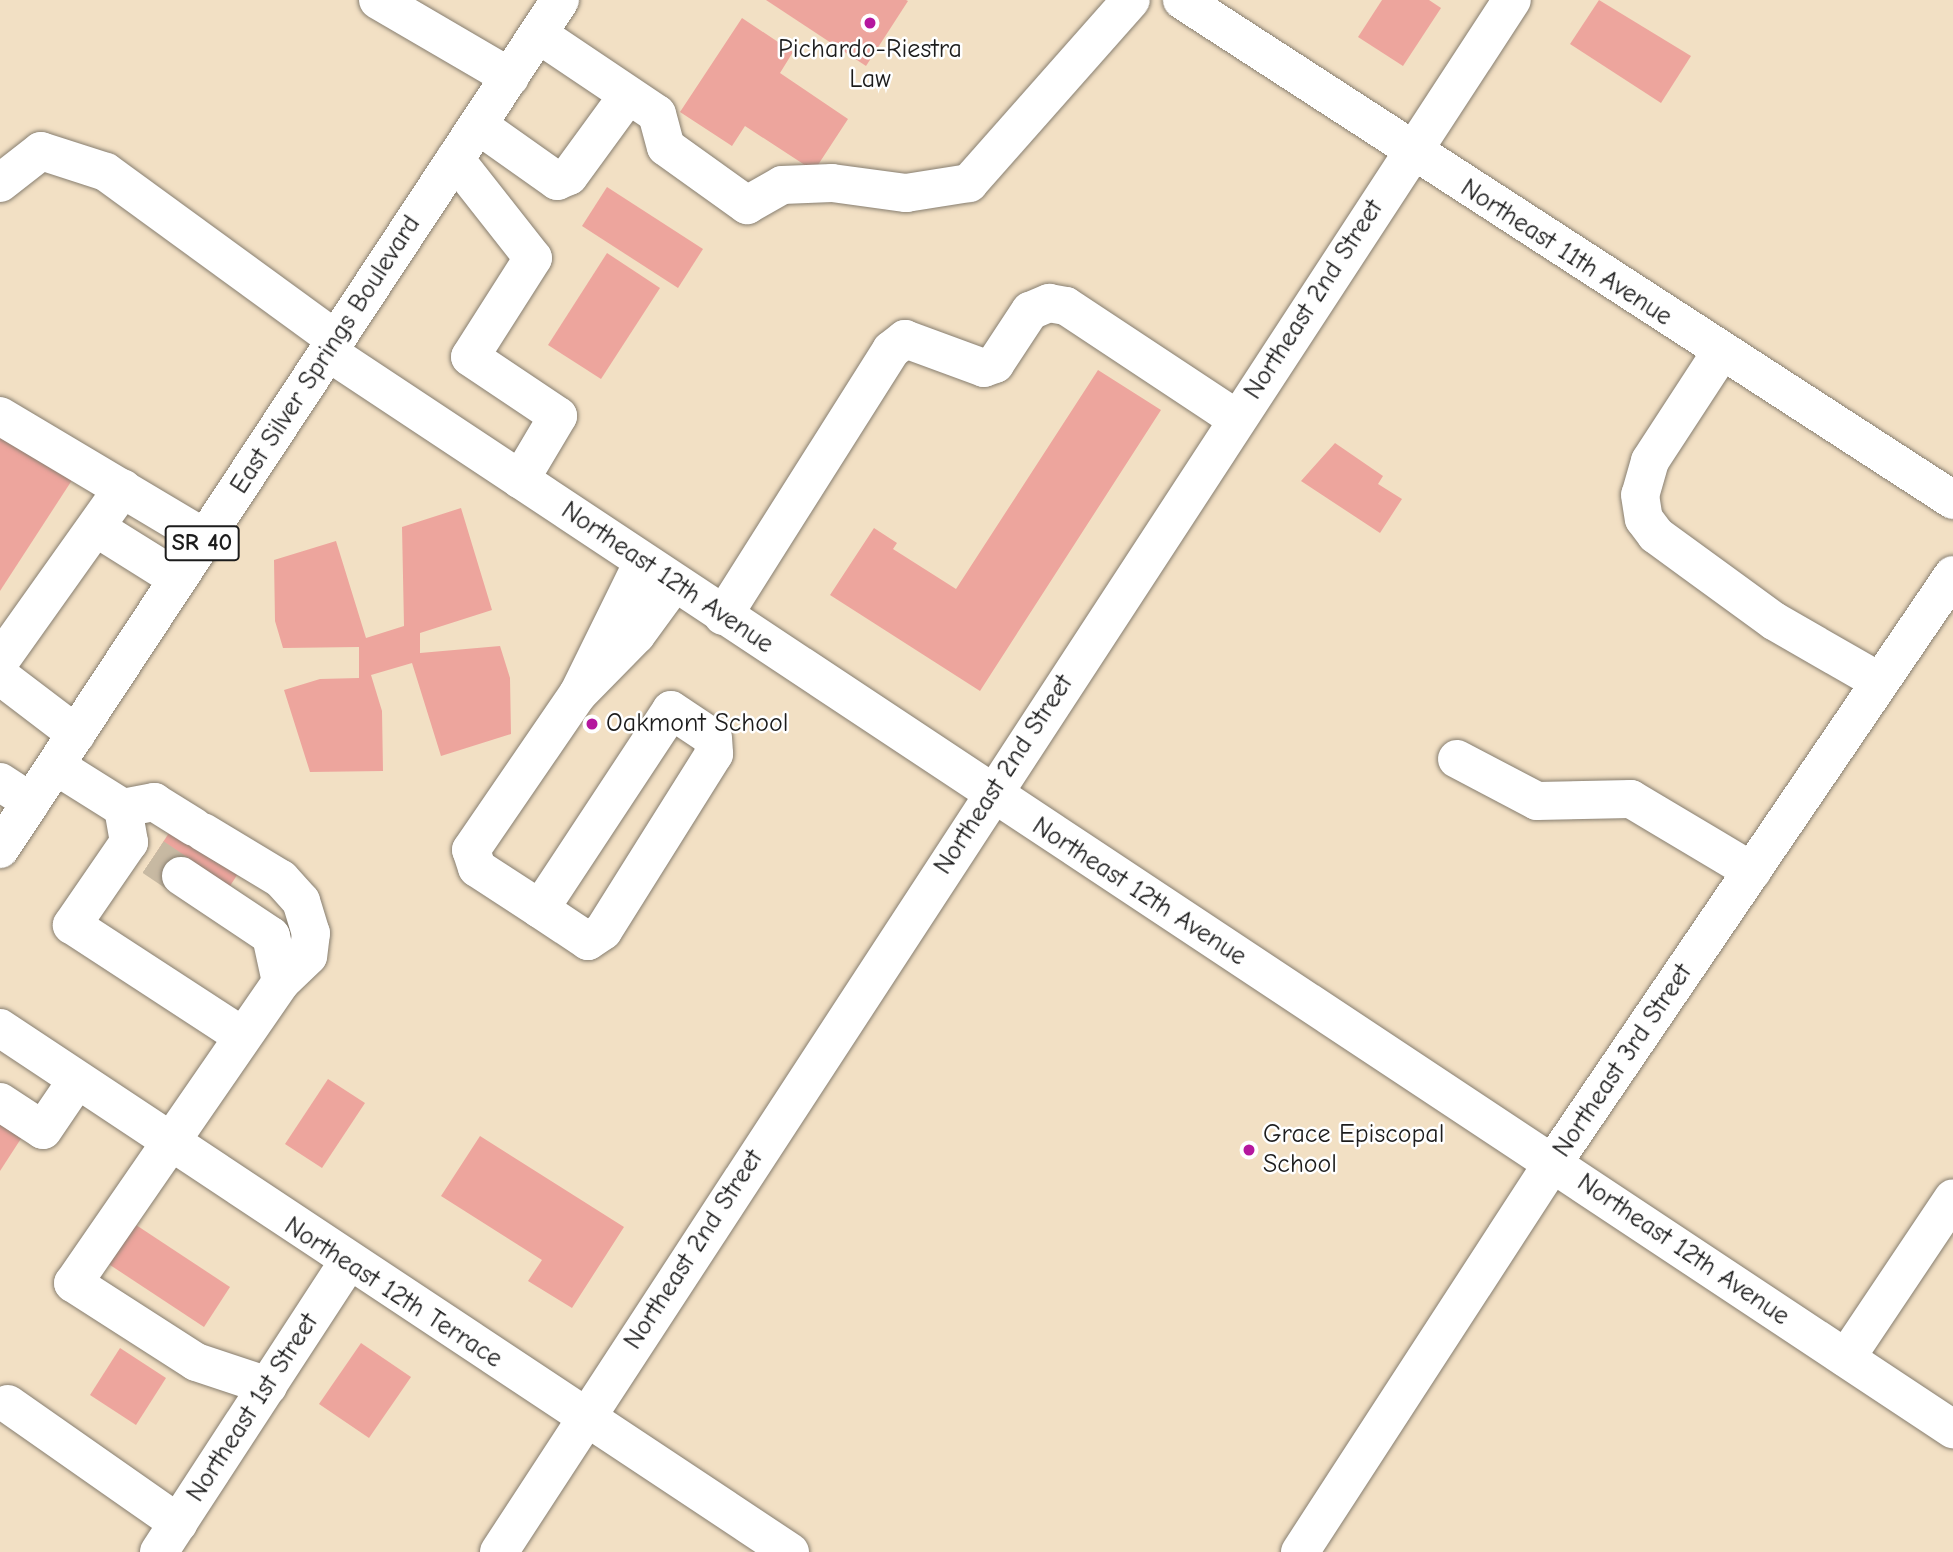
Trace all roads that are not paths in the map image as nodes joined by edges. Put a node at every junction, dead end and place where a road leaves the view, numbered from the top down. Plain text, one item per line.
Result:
1 (379, 0) edge
2 (561, 0) edge
3 (1131, 0) edge
4 (1182, 0) edge
5 (1512, 0) edge
6 (538, 34) junction
7 (510, 77) junction
8 (628, 95) junction
9 (478, 125) junction
10 (1410, 153) junction
11 (455, 159) junction
12 (0, 183) edge
13 (332, 346) junction
14 (1721, 352) junction
15 (0, 416) edge
16 (1237, 419) junction
17 (520, 480) junction
18 (123, 488) junction
19 (1953, 500) edge
20 (98, 529) junction
21 (205, 538) junction
22 (643, 562) junction
23 (1953, 575) edge
24 (178, 579) junction
25 (674, 583) junction
26 (723, 616) junction
27 (0, 660) edge
28 (0, 676) edge
29 (1880, 682) junction
30 (578, 694) junction
31 (76, 734) junction
32 (1457, 759) dead end
33 (56, 766) junction
34 (16, 792) edge
35 (992, 795) junction
36 (147, 846) junction
37 (0, 849) edge
38 (1752, 871) junction
39 (540, 909) junction
40 (281, 982) junction
41 (0, 1028) edge
42 (242, 1036) junction
43 (77, 1080) junction
44 (0, 1102) edge
45 (169, 1142) junction
46 (1553, 1163) junction
47 (1953, 1198) edge
48 (347, 1264) junction
49 (1846, 1358) junction
50 (268, 1386) junction
51 (9, 1404) dead end
52 (584, 1418) junction
53 (1953, 1429) edge
54 (168, 1538) edge
55 (499, 1552) edge
56 (790, 1552) edge
57 (1300, 1552) edge

1 - 7 street
2 - 6 street, East Silver Springs Boulevard / SR 40
3 - 8 street
4 - 10 street, Northeast 11th Avenue
5 - 10 street, Northeast 2nd Street
6 - 7 street, East Silver Springs Boulevard / SR 40
6 - 8 street
7 - 9 street, East Silver Springs Boulevard / SR 40
8 - 9 street
9 - 11 street, East Silver Springs Boulevard / SR 40
10 - 14 street, Northeast 11th Avenue
10 - 16 street, Northeast 2nd Street
11 - 13 street, East Silver Springs Boulevard / SR 40
11 - 17 street
12 - 13 street, Northeast 12th Avenue
13 - 17 street, Northeast 12th Avenue
13 - 21 street, East Silver Springs Boulevard / SR 40
14 - 19 street, Northeast 11th Avenue
14 - 29 street
15 - 18 street
16 - 26 street
16 - 35 street, Northeast 2nd Street
17 - 22 street, Northeast 12th Avenue
18 - 20 street
18 - 21 street
20 - 24 street
20 - 27 street
21 - 24 street, East Silver Springs Boulevard / SR 40
22 - 25 street, Northeast 12th Avenue
22 - 30 street
23 - 29 street, Northeast 3rd Street
24 - 31 street, East Silver Springs Boulevard / SR 40
25 - 26 street, Northeast 12th Avenue
25 - 30 street
26 - 35 street, Northeast 12th Avenue
28 - 31 street
29 - 38 street, Northeast 3rd Street
30 - 39 street
31 - 33 street, East Silver Springs Boulevard / SR 40
32 - 38 street
33 - 34 street, East Silver Springs Boulevard / SR 40
33 - 36 street
34 - 37 street, East Silver Springs Boulevard / SR 40
35 - 46 street, Northeast 12th Avenue
35 - 52 street, Northeast 2nd Street
36 - 40 street
36 - 40 street
36 - 42 street
38 - 46 street, Northeast 3rd Street
39 - 39 street
40 - 42 street
41 - 43 street, Northeast 12th Terrace
42 - 45 street
43 - 44 street
43 - 45 street, Northeast 12th Terrace
45 - 48 street, Northeast 12th Terrace
45 - 50 street
46 - 49 street, Northeast 12th Avenue
46 - 57 street, Northeast 3rd Street
47 - 49 street
48 - 50 street, Northeast 1st Street
48 - 52 street, Northeast 12th Terrace
49 - 53 street, Northeast 12th Avenue
50 - 54 street, Northeast 1st Street
51 - 54 street
52 - 55 street, Northeast 2nd Street
52 - 56 street, Northeast 12th Terrace

